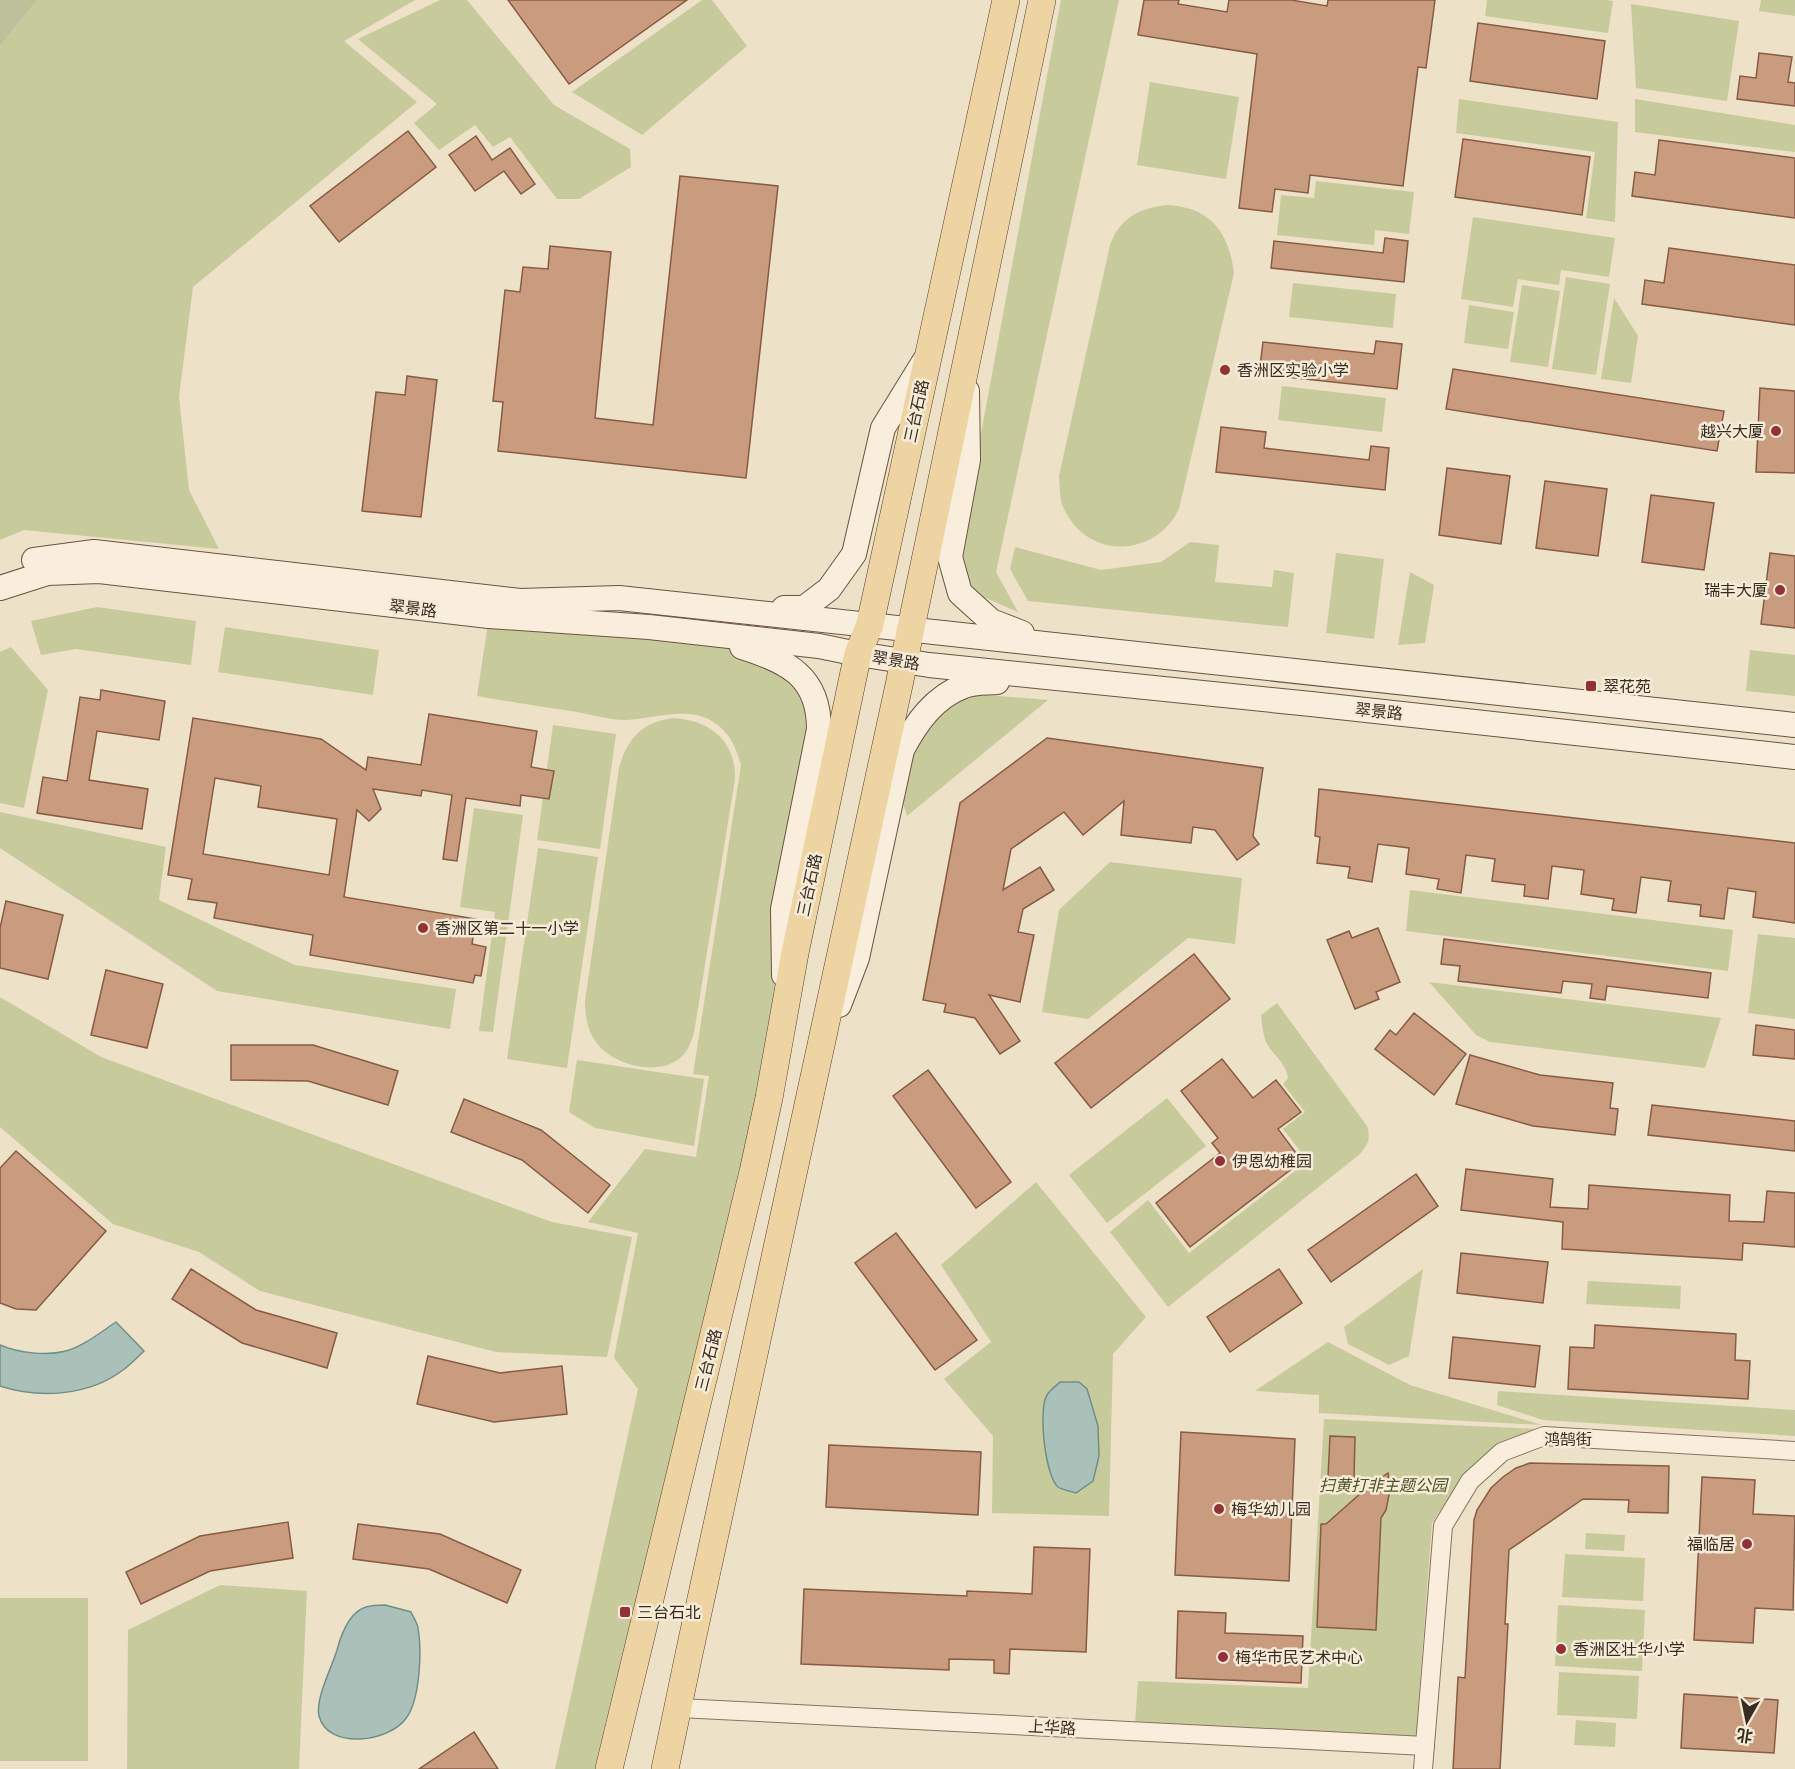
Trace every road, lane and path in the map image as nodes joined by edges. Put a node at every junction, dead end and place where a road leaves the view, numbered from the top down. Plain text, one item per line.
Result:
1 (1006, 0) edge
2 (1042, 0) edge
3 (929, 352) junction
4 (967, 360) junction
5 (0, 571) edge
6 (0, 588) edge
7 (729, 610) junction
8 (870, 624) junction
9 (649, 627) junction
10 (910, 628) junction
11 (1053, 645) junction
12 (858, 654) junction
13 (904, 661) junction
14 (1038, 677) junction
15 (1795, 725) edge
16 (1795, 757) edge
17 (784, 1010) junction
18 (815, 1069) junction
19 (1795, 1451) edge
20 (679, 1708) junction
21 (1425, 1746) junction
22 (609, 1769) edge
23 (665, 1769) edge
24 (1424, 1769) edge

1 - 3 main road, 三台石路
2 - 4 main road
3 - 7 main road
3 - 8 main road, 三台石路
4 - 10 main road
4 - 11 main road
5 - 7 main road, 翠景路
6 - 9 main road, 翠景路
7 - 8 main road, 翠景路
8 - 10 main road, 翠景路
8 - 12 main road, 三台石路
9 - 12 main road, 翠景路
9 - 17 main road
10 - 11 main road, 翠景路
10 - 13 main road
11 - 15 main road, 翠景路
12 - 13 main road, 翠景路
12 - 17 main road, 三台石路
13 - 14 main road, 翠景路
13 - 18 main road
14 - 16 main road, 翠景路
14 - 18 main road
17 - 22 main road, 三台石路
18 - 20 main road
19 - 21 street, 鸿鹄街
20 - 21 street, 上华路
20 - 23 main road
21 - 24 street, 鸿鹄街

